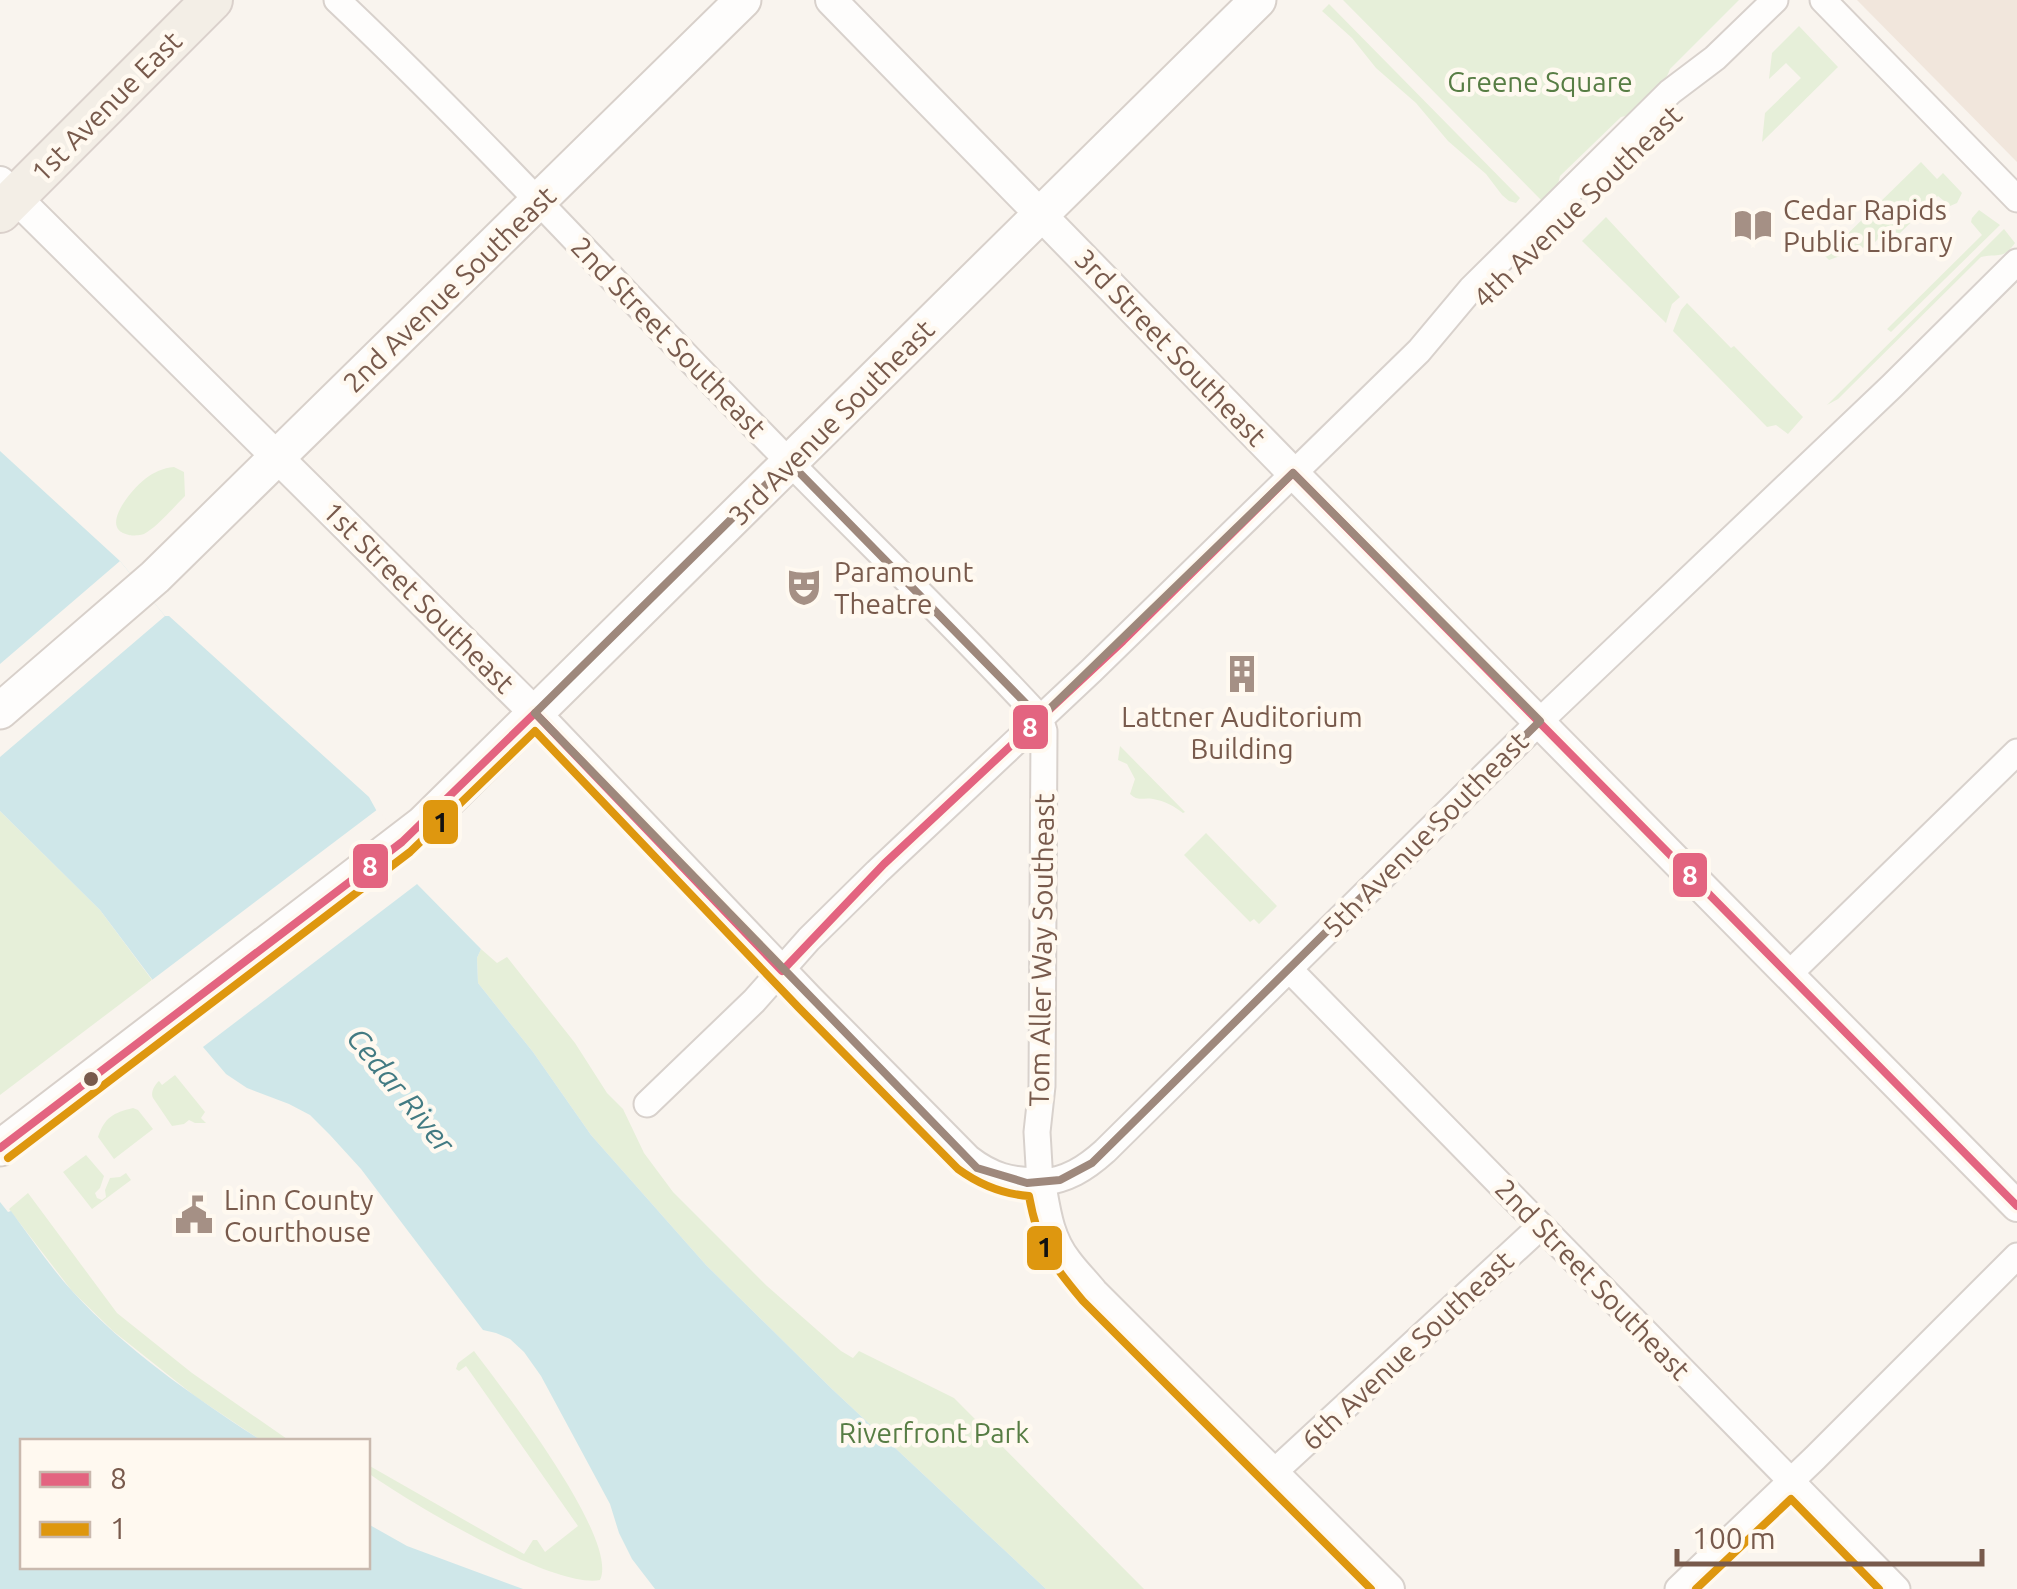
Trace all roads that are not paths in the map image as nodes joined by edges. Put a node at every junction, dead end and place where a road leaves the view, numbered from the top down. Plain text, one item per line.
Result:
1 (212, 0) edge
2 (337, 0) edge
3 (742, 0) edge
4 (831, 0) edge
5 (1258, 0) edge
6 (1775, 0) edge
7 (1822, 0) edge
8 (5, 197) edge
9 (2017, 198) edge
10 (538, 201) junction
11 (1042, 214) junction
12 (2017, 262) edge
13 (278, 456) junction
14 (789, 462) junction
15 (1294, 473) junction
16 (0, 711) edge
17 (536, 713) junction
18 (1040, 718) junction
19 (1540, 721) junction
20 (2017, 752) edge
21 (1289, 969) junction
22 (782, 970) junction
23 (1788, 974) junction
24 (648, 1104) dead end
25 (0, 1148) edge
26 (1040, 1183) junction
27 (2017, 1206) edge
28 (1541, 1226) junction
29 (2017, 1256) edge
30 (1273, 1473) junction
31 (1791, 1481) junction
32 (1389, 1589) edge
33 (1678, 1589) edge
34 (1897, 1589) edge

1 - 8 main road, 1st Avenue East
2 - 10 street, 2nd Street Southeast
3 - 10 main road, 2nd Avenue Southeast
4 - 11 street, 3rd Street Southeast
5 - 11 main road, 3rd Avenue Southeast
6 - 15 street, 4th Avenue Southeast
7 - 9 street
8 - 13 street, 1st Street Southeast
10 - 13 main road, 2nd Avenue Southeast
10 - 14 street, 2nd Street Southeast
11 - 14 main road, 3rd Avenue Southeast
11 - 15 street, 3rd Street Southeast
12 - 19 street, 5th Avenue Southeast
13 - 16 main road, 2nd Avenue Southeast
13 - 17 street, 1st Street Southeast
14 - 17 main road, 3rd Avenue Southeast
14 - 18 street, 2nd Street Southeast
15 - 18 street, 4th Avenue Southeast
15 - 19 street, 3rd Street Southeast
17 - 22 street, 1st Street Southeast
17 - 25 main road, 3rd Avenue Southeast
18 - 22 street, 4th Avenue Southeast
18 - 26 street, Tom Aller Way Southeast
19 - 21 street, 5th Avenue Southeast
19 - 23 street, 3rd Street Southeast
20 - 23 street
21 - 26 street, 5th Avenue Southeast
21 - 28 street, 2nd Street Southeast
22 - 24 street, 4th Avenue Southeast
22 - 26 street, 1st Street Southeast
23 - 27 street, 3rd Street Southeast
26 - 30 street
28 - 30 street, 6th Avenue Southeast
28 - 31 street, 2nd Street Southeast
29 - 31 street
30 - 32 street
31 - 33 street
31 - 34 street, 2nd Street Southeast

